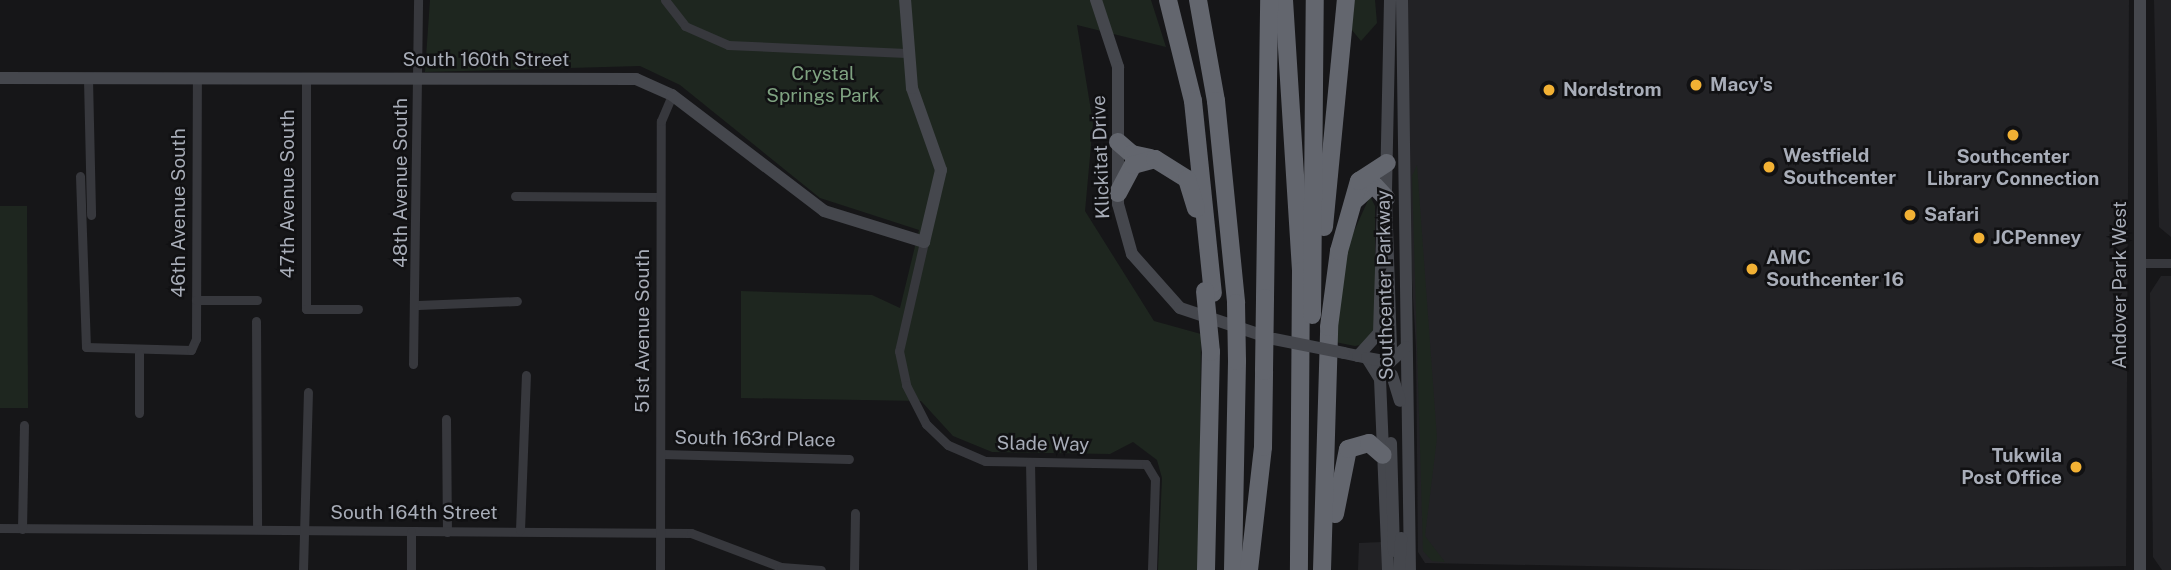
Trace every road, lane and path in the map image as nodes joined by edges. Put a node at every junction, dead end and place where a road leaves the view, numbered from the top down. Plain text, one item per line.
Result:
1 (418, 0) edge
2 (665, 0) edge
3 (905, 0) edge
4 (1096, 0) edge
5 (1168, 0) edge
6 (1198, 0) edge
7 (1269, 0) edge
8 (1284, 0) edge
9 (1315, 0) edge
10 (1343, 0) edge
11 (1390, 0) edge
12 (1402, 0) edge
13 (2140, 0) edge
14 (906, 53) junction
15 (0, 78) edge
16 (88, 79) junction
17 (306, 79) junction
18 (197, 80) junction
19 (418, 80) junction
20 (672, 95) junction
21 (1118, 142) junction
22 (1155, 159) junction
23 (1387, 163) junction
24 (80, 176) dead end
25 (1118, 193) junction
26 (514, 196) dead end
27 (659, 197) junction
28 (1386, 198) junction
29 (1353, 203) junction
30 (91, 215) dead end
31 (924, 242) junction
32 (2140, 263) junction
33 (2171, 263) edge
34 (1313, 289) junction
35 (1209, 292) junction
36 (197, 300) junction
37 (257, 300) dead end
38 (517, 301) dead end
39 (418, 305) junction
40 (358, 309) dead end
41 (256, 321) dead end
42 (1406, 347) junction
43 (1391, 352) dead end
44 (139, 353) junction
45 (1363, 357) junction
46 (413, 364) dead end
47 (1392, 374) junction
48 (526, 375) dead end
49 (1406, 385) junction
50 (1392, 390) dead end
51 (308, 392) dead end
52 (139, 413) dead end
53 (446, 419) dead end
54 (24, 425) dead end
55 (661, 454) junction
56 (1383, 455) junction
57 (849, 459) dead end
58 (1030, 462) junction
59 (855, 513) dead end
60 (0, 528) edge
61 (22, 528) junction
62 (257, 529) junction
63 (303, 530) junction
64 (520, 530) junction
65 (660, 531) junction
66 (411, 532) junction
67 (447, 532) junction
68 (1299, 538) junction
69 (1394, 552) junction
70 (303, 570) edge
71 (411, 570) edge
72 (660, 570) edge
73 (821, 570) edge
74 (854, 570) edge
75 (1032, 570) edge
76 (1152, 570) edge
77 (1206, 570) edge
78 (1233, 570) edge
79 (1249, 570) edge
80 (1299, 570) edge
81 (1322, 570) edge
82 (1329, 570) edge
83 (1389, 570) edge
84 (1398, 570) edge
85 (1409, 570) edge
86 (2140, 570) edge

1 - 19 street, 48th Avenue South
2 - 14 street
3 - 14 main road
4 - 21 main road, Klickitat Drive
5 - 35 highway
6 - 78 highway, bridge
7 - 79 highway, bridge
8 - 68 highway
9 - 34 highway
10 - 34 highway
11 - 23 main road, Southcenter Parkway
12 - 42 main road, Southcenter Parkway
13 - 32 main road, Andover Park West
14 - 31 main road
15 - 16 main road, South 160th Street
16 - 18 main road, South 160th Street
16 - 30 street
17 - 18 main road, South 160th Street
17 - 19 main road, South 160th Street
17 - 40 street, 47th Avenue South
18 - 36 street, 46th Avenue South
19 - 20 main road, South 160th Street
19 - 39 street, 48th Avenue South
20 - 27 street, 51st Avenue South
20 - 31 main road, South 160th Street
21 - 22 highway
21 - 25 main road, Klickitat Drive
22 - 25 highway
22 - 35 highway
23 - 28 main road, Southcenter Parkway
23 - 29 highway
24 - 44 street
25 - 45 main road, Klickitat Drive, bridge
26 - 27 street
27 - 55 street, 51st Avenue South
28 - 29 highway
28 - 43 main road, Southcenter Parkway
28 - 45 main road
29 - 81 highway
31 - 58 street, Slade Way
32 - 33 street
32 - 86 main road, Andover Park West
34 - 68 highway
35 - 77 highway, bridge
36 - 37 street
36 - 44 street, 46th Avenue South
38 - 39 street
39 - 46 street, 48th Avenue South
41 - 62 street
42 - 45 main road, Klickitat Drive, bridge
42 - 49 main road, Southcenter Parkway
44 - 52 street
45 - 47 main road
45 - 56 main road
47 - 49 main road
47 - 84 main road
48 - 64 street
49 - 85 main road, Southcenter Parkway
50 - 69 main road, Southcenter Parkway
51 - 63 street
53 - 67 street
54 - 61 street
55 - 57 street, South 163rd Place
55 - 65 street, 51st Avenue South
56 - 82 highway
56 - 83 main road
58 - 75 street
58 - 76 street, Slade Way
59 - 74 street
60 - 61 street, South 164th Street
61 - 62 street, South 164th Street
62 - 63 street, South 164th Street
63 - 66 street, South 164th Street
63 - 70 street
64 - 65 street, South 164th Street
64 - 67 street, South 164th Street
65 - 72 street, 51st Avenue South
65 - 73 street, South 164th Street
66 - 67 street, South 164th Street
66 - 71 street
68 - 80 highway
69 - 83 main road, Southcenter Parkway
69 - 84 main road, Southcenter Parkway

